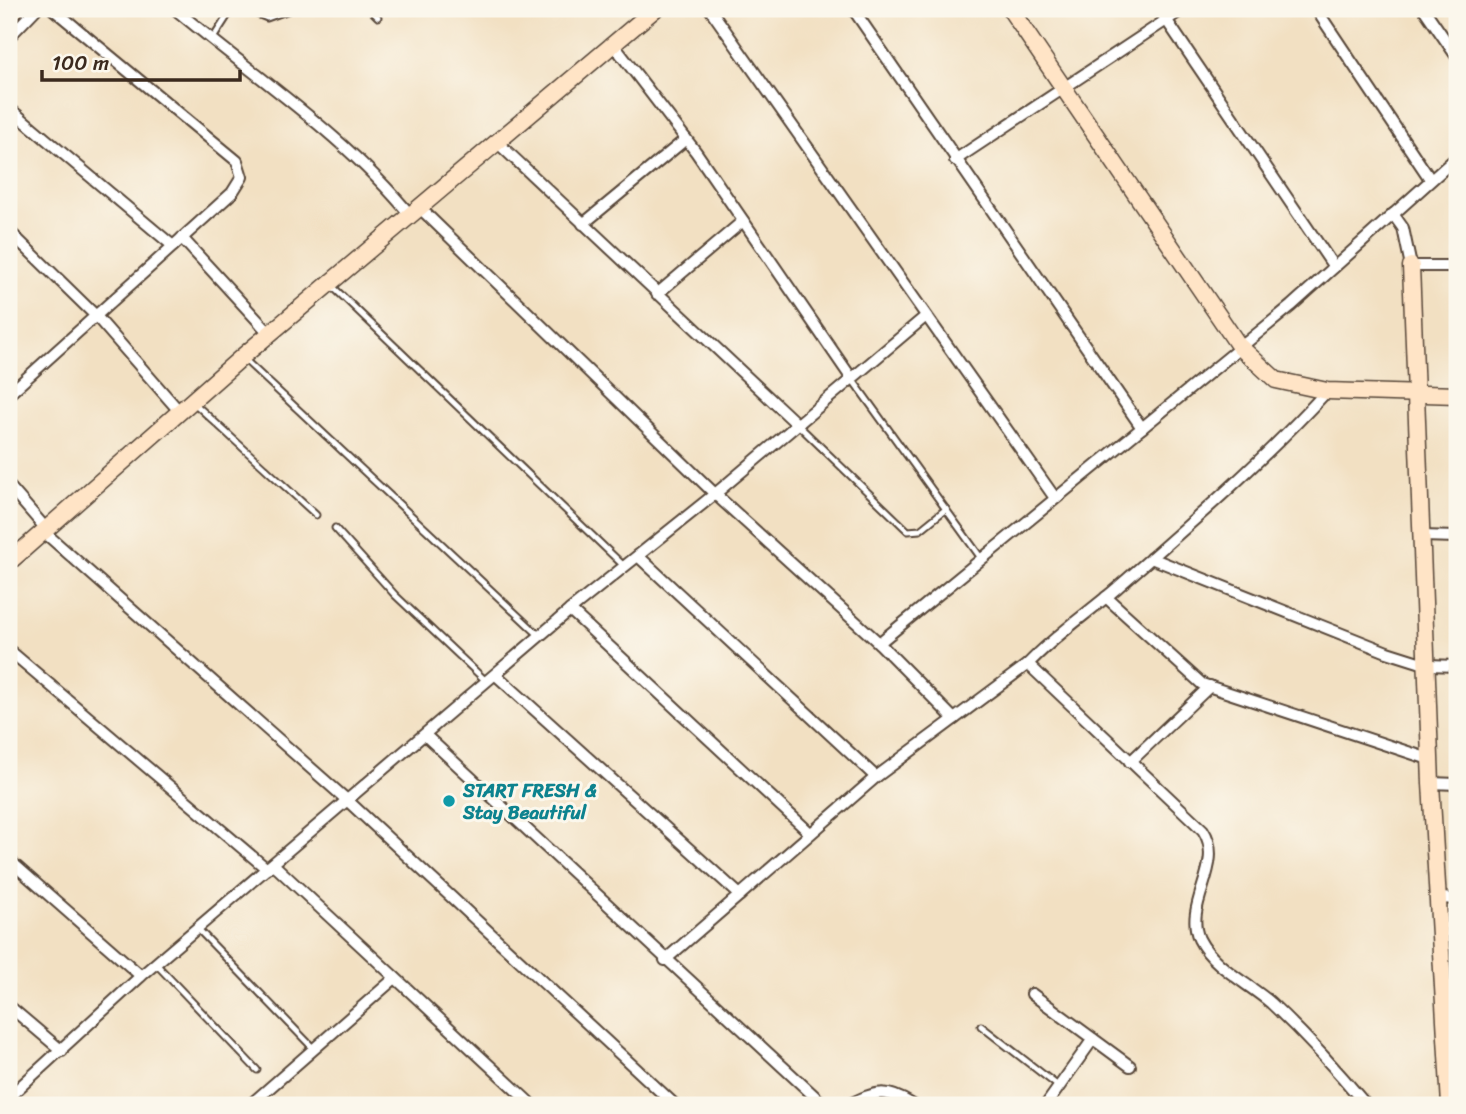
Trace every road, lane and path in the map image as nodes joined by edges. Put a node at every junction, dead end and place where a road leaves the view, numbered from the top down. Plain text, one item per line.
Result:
1 (36, 9) edge
2 (53, 9) edge
3 (175, 9) edge
4 (238, 9) edge
5 (245, 9) edge
6 (292, 9) edge
7 (370, 9) edge
8 (655, 9) edge
9 (710, 9) edge
10 (853, 9) edge
11 (1010, 9) edge
12 (1159, 9) edge
13 (1183, 9) edge
14 (1317, 9) edge
15 (1424, 9) edge
16 (230, 10) edge
17 (377, 17) dead end
18 (1167, 20) junction
19 (9, 37) edge
20 (212, 40) junction
21 (613, 44) junction
22 (1457, 57) edge
23 (1064, 90) junction
24 (9, 108) edge
25 (686, 139) junction
26 (498, 143) junction
27 (1457, 157) edge
28 (956, 160) junction
29 (1430, 179) junction
30 (416, 212) junction
31 (1393, 214) junction
32 (743, 221) junction
33 (583, 224) junction
34 (9, 232) edge
35 (177, 242) junction
36 (1411, 266) junction
37 (1457, 266) edge
38 (1334, 267) junction
39 (330, 284) junction
40 (657, 294) junction
41 (96, 316) junction
42 (926, 316) junction
43 (270, 334) junction
44 (1240, 346) junction
45 (242, 357) junction
46 (852, 379) junction
47 (12, 386) edge
48 (1327, 391) junction
49 (1416, 394) junction
50 (1457, 395) edge
51 (186, 407) junction
52 (797, 425) junction
53 (1142, 428) junction
54 (9, 486) edge
55 (715, 494) junction
56 (1055, 498) junction
57 (946, 509) junction
58 (316, 514) dead end
59 (335, 528) dead end
60 (46, 531) junction
61 (1421, 536) junction
62 (1457, 537) edge
63 (638, 556) junction
64 (982, 558) junction
65 (1150, 558) junction
66 (9, 562) edge
67 (624, 566) junction
68 (1106, 597) junction
69 (570, 610) junction
70 (541, 637) junction
71 (878, 643) junction
72 (9, 650) edge
73 (1028, 664) junction
74 (1429, 665) junction
75 (1457, 666) edge
76 (492, 679) junction
77 (1210, 686) junction
78 (954, 719) junction
79 (425, 735) junction
80 (1432, 760) junction
81 (1130, 762) junction
82 (876, 776) junction
83 (1431, 783) junction
84 (1457, 784) edge
85 (348, 801) junction
86 (810, 833) junction
87 (9, 860) edge
88 (270, 867) junction
89 (740, 895) junction
90 (1439, 898) junction
91 (1457, 899) edge
92 (198, 929) junction
93 (665, 960) junction
94 (156, 964) junction
95 (141, 976) junction
96 (395, 978) junction
97 (1032, 994) dead end
98 (9, 1006) edge
99 (981, 1026) dead end
100 (1452, 1034) edge
101 (1093, 1039) junction
102 (314, 1049) junction
103 (62, 1051) junction
104 (1130, 1066) dead end
105 (257, 1070) dead end
106 (1059, 1086) junction
107 (9, 1097) edge
108 (250, 1105) edge
109 (532, 1105) edge
110 (675, 1105) edge
111 (824, 1105) edge
112 (848, 1105) edge
113 (913, 1105) edge
114 (1045, 1105) edge
115 (1366, 1105) edge
116 (1450, 1105) edge

1 - 19 street
2 - 35 street
3 - 20 street
4 - 16 lane
5 - 6 lane
7 - 17 lane
8 - 21 street
9 - 42 street
10 - 28 street
11 - 23 street
12 - 18 street
13 - 18 street
14 - 29 street
15 - 22 street
16 - 20 lane
18 - 23 street
18 - 38 street
20 - 30 street
21 - 25 street
21 - 26 street
23 - 28 street
23 - 44 street
24 - 35 street
25 - 32 street
25 - 33 street
26 - 30 street
26 - 33 street
27 - 29 street
28 - 53 street
29 - 31 street
30 - 39 street
30 - 55 street
31 - 36 street
31 - 38 street
32 - 40 street
32 - 46 street
33 - 40 street
34 - 41 street
35 - 41 street
35 - 43 street
36 - 37 street
36 - 49 street
38 - 44 street
39 - 43 street
39 - 67 lane
40 - 52 street
41 - 47 street
41 - 51 street
42 - 46 street
42 - 56 street
43 - 45 street
44 - 48 street
44 - 53 street
45 - 51 street
45 - 70 lane
46 - 52 street
46 - 57 lane
48 - 49 street
48 - 65 street
49 - 50 street
49 - 61 street
51 - 58 lane
51 - 60 street
52 - 55 street
52 - 57 lane
53 - 56 street
54 - 60 street
55 - 63 street
55 - 71 street
56 - 64 street
57 - 64 lane
59 - 76 lane
60 - 66 street
60 - 85 street
61 - 62 street
61 - 74 street
63 - 67 street
63 - 82 street
64 - 71 street
65 - 68 street
65 - 74 street
67 - 69 street
68 - 73 street
68 - 77 street
69 - 70 street
69 - 86 street
70 - 76 street
71 - 78 street
72 - 88 street
73 - 78 street
73 - 81 street
74 - 75 street
74 - 80 street
76 - 79 street
76 - 89 street
77 - 80 street
77 - 81 street
78 - 82 street
79 - 85 street
79 - 93 street
80 - 83 street
81 - 115 street
82 - 86 street
83 - 84 street
83 - 90 street
85 - 88 street
85 - 110 street
86 - 89 street
87 - 95 street
88 - 92 street
88 - 96 street
89 - 93 street
90 - 91 street
90 - 100 street
92 - 94 street
92 - 102 lane
93 - 111 street
94 - 95 street
94 - 105 lane
95 - 103 street
96 - 102 street
96 - 109 street
97 - 101 street
98 - 103 street
99 - 106 lane
100 - 116 street
101 - 104 street
101 - 106 street
102 - 108 street
103 - 107 street
106 - 114 street
112 - 113 street

